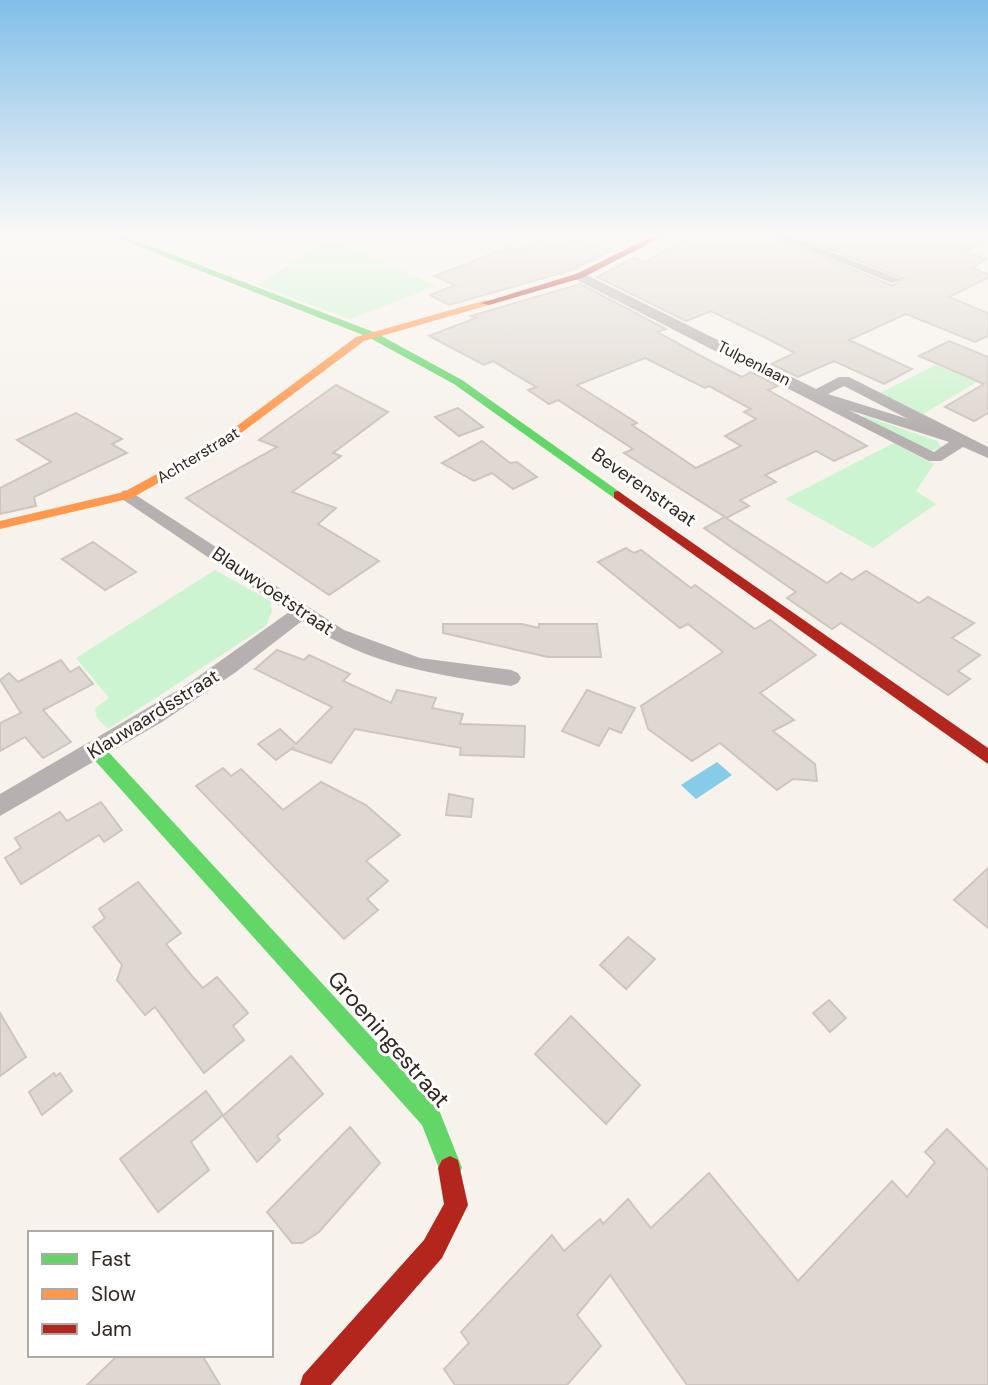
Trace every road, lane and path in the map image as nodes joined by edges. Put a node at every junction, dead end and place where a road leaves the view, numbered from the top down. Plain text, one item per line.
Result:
1 (279, 299) edge
2 (500, 299) edge
3 (624, 299) edge
4 (372, 335) junction
5 (816, 395) junction
6 (962, 440) junction
7 (988, 453) edge
8 (128, 495) junction
9 (0, 526) edge
10 (300, 613) junction
11 (511, 678) dead end
12 (96, 750) junction
13 (988, 757) edge
14 (0, 806) edge
15 (313, 1385) edge

1 - 4 street, Beverenstraat
2 - 4 street, Achterstraat
3 - 5 street, Tulpenlaan
4 - 8 street, Achterstraat
4 - 13 street, Beverenstraat
5 - 6 street, Tulpenlaan
5 - 6 street, Tulpenlaan
5 - 6 street, Tulpenlaan
6 - 7 street, Tulpenlaan
8 - 9 street, Achterstraat
8 - 10 street, Blauwvoetstraat
10 - 11 street, Blauwvoetstraat
10 - 12 street, Klauwaardsstraat
12 - 14 street, Klauwaardsstraat
12 - 15 street, Groeningestraat

